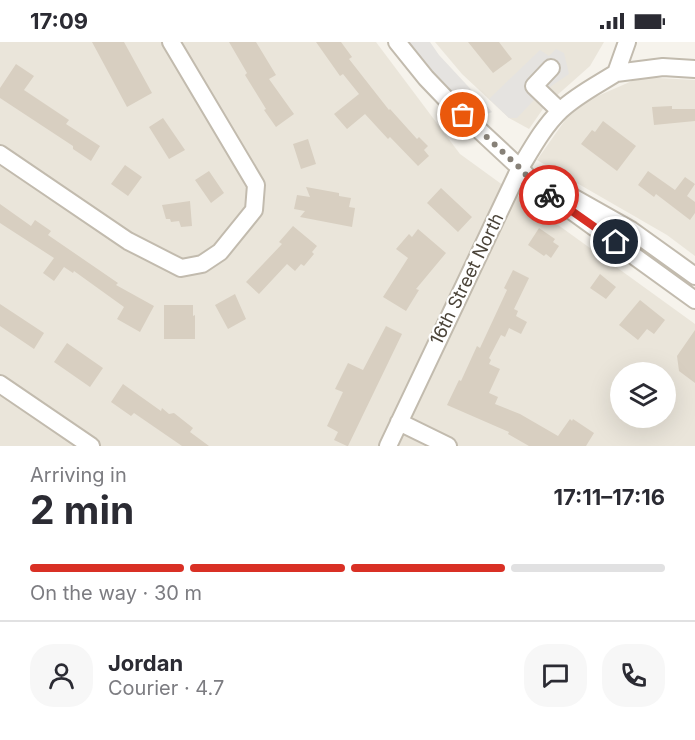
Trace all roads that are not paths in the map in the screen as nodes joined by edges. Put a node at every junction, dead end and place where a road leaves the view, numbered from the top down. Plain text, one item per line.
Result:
1 (171, 42) edge
2 (397, 42) edge
3 (627, 42) edge
4 (551, 68) dead end
5 (695, 69) edge
6 (616, 73) junction
7 (560, 111) junction
8 (0, 154) edge
9 (520, 168) junction
10 (695, 276) edge
11 (695, 300) edge
12 (0, 384) edge
13 (399, 422) junction
14 (91, 446) edge
15 (388, 446) edge
16 (448, 446) edge

1 - 8 street
2 - 9 street
3 - 6 street
4 - 7 street
5 - 6 street
6 - 7 street, 16th Street North
7 - 9 street, 16th Street North
9 - 10 street
9 - 11 street
9 - 13 street, 16th Street North
12 - 14 street
13 - 15 street, 16th Street North
13 - 16 street

